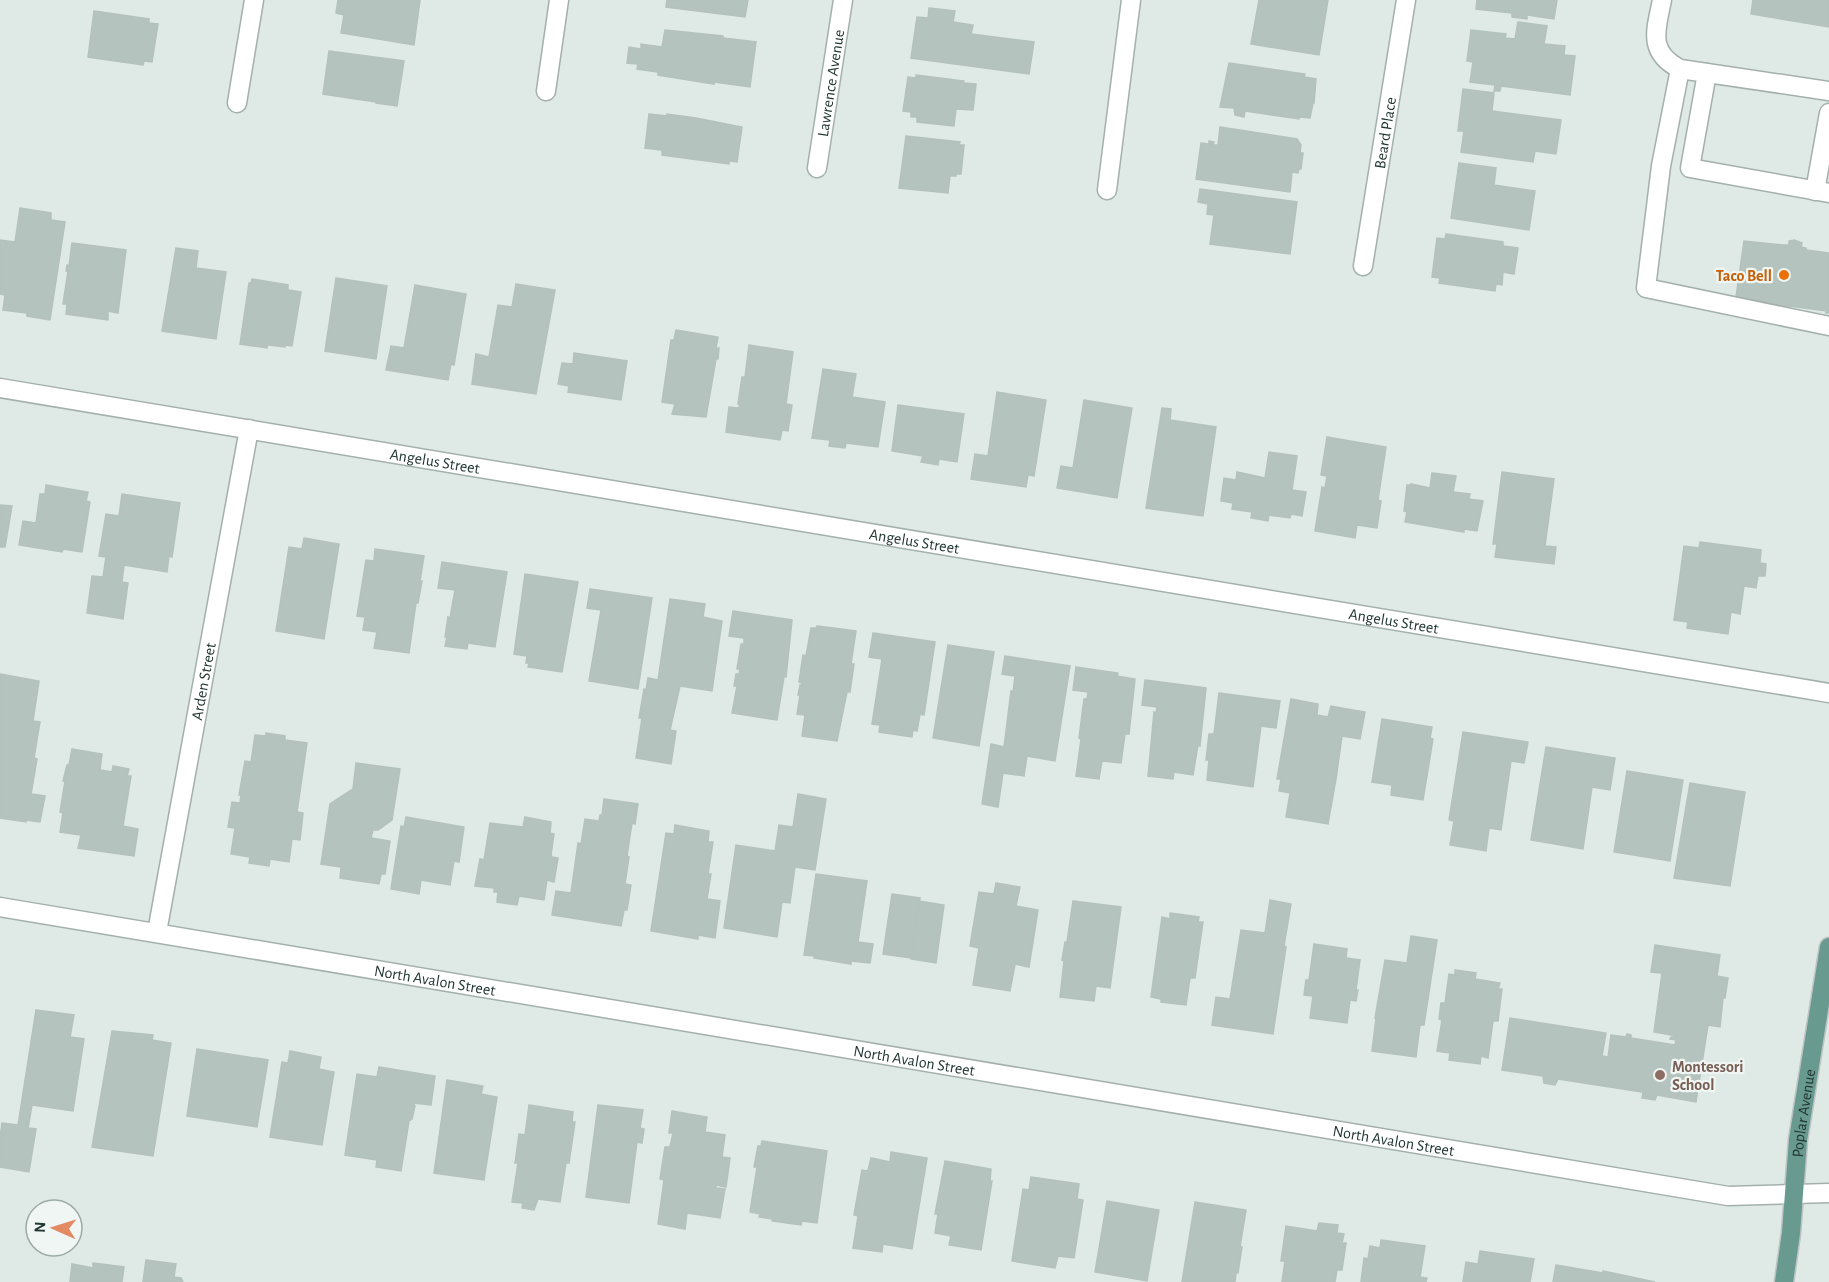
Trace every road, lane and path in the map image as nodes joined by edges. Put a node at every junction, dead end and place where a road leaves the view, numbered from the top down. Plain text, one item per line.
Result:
1 (254, 0) edge
2 (559, 0) edge
3 (843, 0) edge
4 (1131, 0) edge
5 (1406, 0) edge
6 (1662, 0) edge
7 (1680, 69) junction
8 (1707, 73) junction
9 (546, 91) dead end
10 (1829, 91) edge
11 (237, 103) dead end
12 (1829, 113) edge
13 (817, 168) dead end
14 (1107, 190) dead end
15 (1822, 192) edge
16 (1363, 266) dead end
17 (1829, 326) edge
18 (0, 388) edge
19 (249, 429) junction
20 (1829, 693) edge
21 (0, 907) edge
22 (157, 932) junction
23 (1829, 947) edge
24 (1829, 1193) edge
25 (1793, 1194) junction
26 (1784, 1282) edge

1 - 11 street
2 - 9 street
3 - 13 street, Lawrence Avenue
4 - 14 street
5 - 16 street, Beard Place
6 - 7 street
7 - 8 street
7 - 17 street
8 - 10 street
8 - 15 street
12 - 15 street
18 - 19 street, Angelus Street
19 - 20 street, Angelus Street
19 - 22 street, Arden Street
21 - 22 street, North Avalon Street
22 - 25 street, North Avalon Street
23 - 25 main road, Poplar Avenue
24 - 25 street, North Avalon Street
25 - 26 main road, Poplar Avenue

